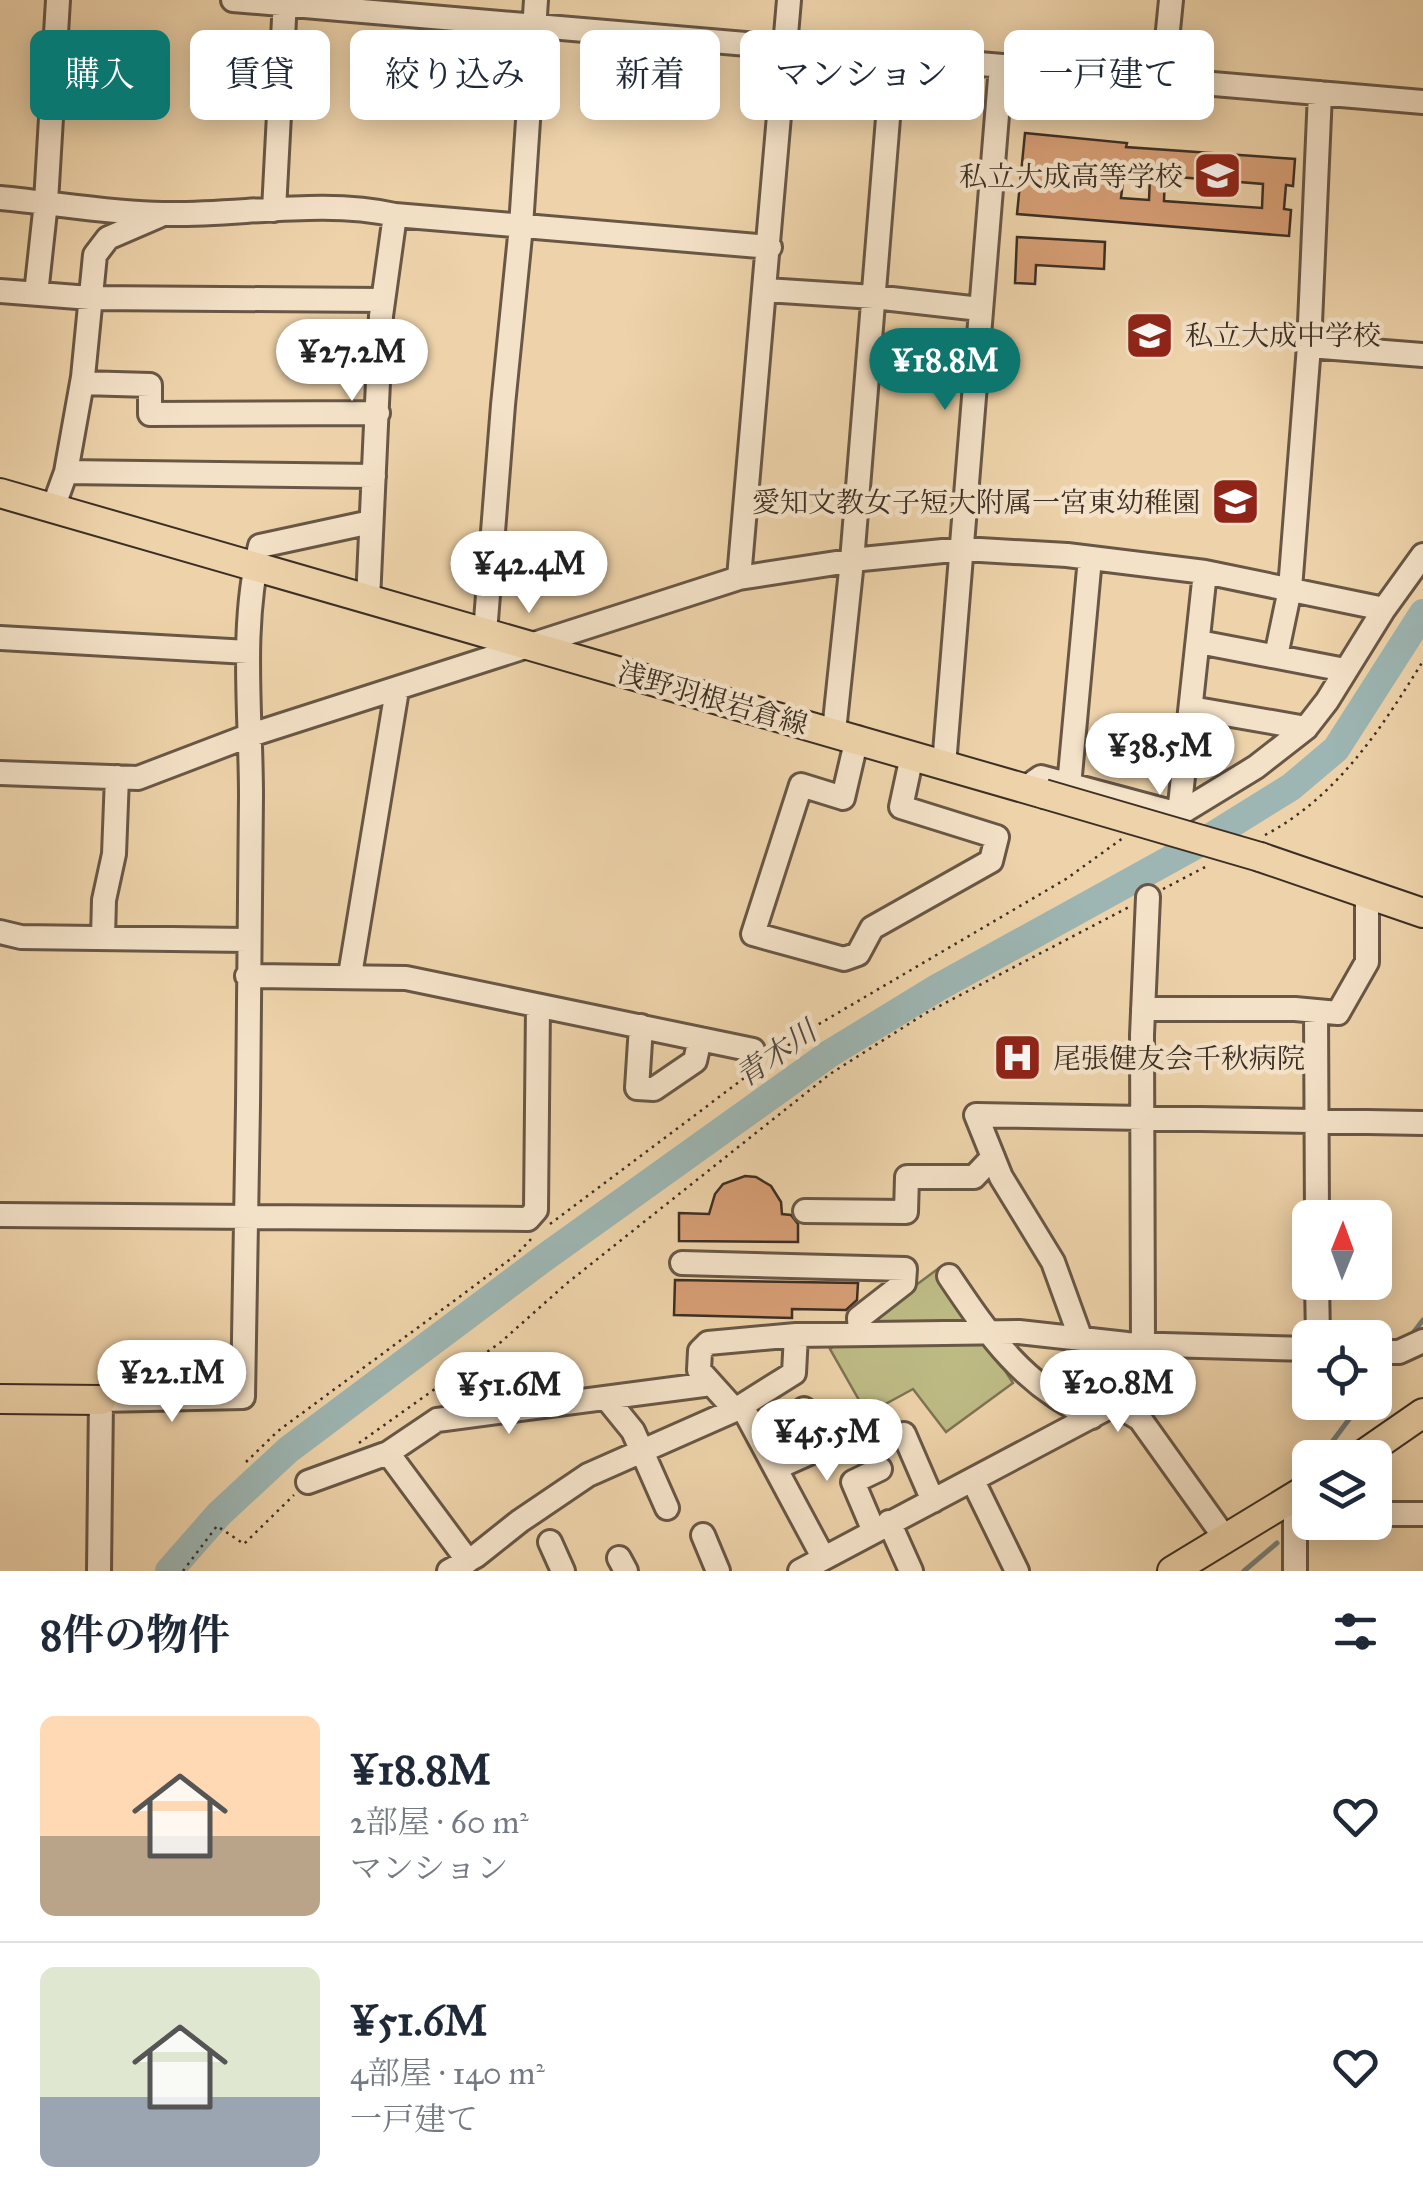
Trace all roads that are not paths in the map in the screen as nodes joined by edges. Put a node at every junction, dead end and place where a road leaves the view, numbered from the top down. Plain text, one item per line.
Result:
1 (58, 0) edge
2 (233, 0) edge
3 (536, 0) edge
4 (789, 0) edge
5 (1171, 0) edge
6 (285, 2) edge
7 (534, 27) junction
8 (786, 30) edge
9 (1168, 30) edge
10 (740, 43) edge
11 (984, 65) edge
12 (1001, 66) junction
13 (1004, 66) edge
14 (1214, 85) edge
15 (1320, 94) junction
16 (1423, 102) edge
17 (779, 120) edge
18 (888, 120) edge
19 (0, 198) edge
20 (46, 202) junction
21 (274, 210) junction
22 (162, 214) junction
23 (395, 215) junction
24 (521, 226) junction
25 (770, 247) junction
26 (766, 290) junction
27 (0, 291) edge
28 (36, 294) junction
29 (874, 297) junction
30 (90, 298) junction
31 (383, 300) junction
32 (980, 308) junction
33 (1308, 346) junction
34 (1423, 356) edge
35 (82, 383) junction
36 (378, 413) junction
37 (66, 472) junction
38 (374, 476) junction
39 (0, 493) edge
40 (53, 508) junction
41 (370, 522) junction
42 (963, 549) junction
43 (1423, 555) edge
44 (1090, 558) junction
45 (852, 560) junction
46 (255, 566) junction
47 (1205, 572) junction
48 (739, 578) junction
49 (1290, 590) junction
50 (368, 600) junction
51 (1384, 609) junction
52 (486, 633) junction
53 (0, 638) edge
54 (1198, 642) junction
55 (530, 646) junction
56 (248, 652) junction
57 (1276, 656) junction
58 (1346, 670) junction
59 (397, 690) junction
60 (1191, 708) junction
61 (1306, 728) junction
62 (846, 735) junction
63 (248, 736) junction
64 (912, 756) junction
65 (944, 765) junction
66 (0, 773) edge
67 (117, 777) junction
68 (1046, 790) junction
69 (1180, 814) junction
70 (1367, 892) junction
71 (1148, 897) road end
72 (1423, 913) edge
73 (0, 932) edge
74 (102, 937) junction
75 (247, 940) junction
76 (350, 974) junction
77 (247, 976) junction
78 (538, 1006) junction
79 (1143, 1009) junction
80 (1316, 1011) junction
81 (641, 1026) junction
82 (700, 1039) junction
83 (753, 1050) dead end
84 (1143, 1117) junction
85 (1316, 1121) junction
86 (1423, 1123) edge
87 (993, 1157) junction
88 (1316, 1200) edge
89 (805, 1212) dead end
90 (0, 1215) edge
91 (246, 1216) junction
92 (682, 1262) dead end
93 (948, 1276) dead end
94 (796, 1334) junction
95 (860, 1334) junction
96 (990, 1334) junction
97 (1423, 1341) edge
98 (1082, 1342) junction
99 (1144, 1344) junction
100 (1292, 1348) edge
101 (1392, 1352) edge
102 (711, 1384) junction
103 (0, 1399) edge
104 (607, 1399) junction
105 (100, 1400) junction
106 (1114, 1404) junction
107 (738, 1408) junction
108 (804, 1409) dead end
109 (1423, 1413) edge
110 (1092, 1417) junction
111 (1140, 1419) junction
112 (904, 1434) dead end
113 (1384, 1440) edge
114 (643, 1452) junction
115 (388, 1453) junction
116 (776, 1468) junction
117 (880, 1469) dead end
118 (973, 1481) junction
119 (308, 1482) road end
120 (933, 1501) junction
121 (667, 1508) dead end
122 (1292, 1508) edge
123 (1392, 1514) edge
124 (1423, 1514) edge
125 (881, 1526) junction
126 (702, 1535) dead end
127 (1225, 1538) junction
128 (1297, 1540) edge
129 (550, 1542) dead end
130 (823, 1556) junction
131 (470, 1565) edge
132 (99, 1571) edge
133 (563, 1571) edge
134 (718, 1571) edge
135 (800, 1571) edge
136 (911, 1571) edge
137 (1017, 1571) edge
138 (1172, 1571) edge
139 (1294, 1571) edge

1 - 20 street
2 - 6 street
3 - 7 street
4 - 8 street
5 - 9 street
6 - 7 street
6 - 21 street
7 - 10 street
7 - 24 street
11 - 12 street
12 - 13 street
12 - 32 street
14 - 15 street
15 - 16 street
15 - 33 street
17 - 25 street
18 - 29 street
19 - 20 street
20 - 22 street
20 - 28 street
21 - 22 street
21 - 23 street
22 - 30 street
23 - 24 street
23 - 31 street
24 - 25 street
24 - 52 street
25 - 26 street
26 - 29 street
26 - 48 street
27 - 28 street
28 - 30 street
29 - 32 street
29 - 45 street
30 - 31 street
30 - 35 street
31 - 36 street
32 - 42 street
33 - 34 street
33 - 49 street
35 - 36 street
35 - 37 street
36 - 38 street
37 - 38 street
37 - 40 street
38 - 41 street
39 - 40 main road, 浅野羽根岩倉線
40 - 46 main road, 浅野羽根岩倉線
41 - 46 street
41 - 50 street
42 - 44 street
42 - 45 street
42 - 65 street
43 - 51 street
44 - 47 street
44 - 68 street
45 - 48 street
45 - 62 street
46 - 50 main road, 浅野羽根岩倉線
46 - 56 street
47 - 49 street
47 - 54 street
48 - 55 street
49 - 51 street
49 - 57 street
50 - 52 main road, 浅野羽根岩倉線
51 - 58 street
52 - 55 main road, 浅野羽根岩倉線
53 - 56 street
54 - 57 street
54 - 60 street
55 - 59 street
55 - 62 main road, 浅野羽根岩倉線
56 - 63 street
57 - 58 street
58 - 61 street
59 - 63 street
59 - 76 street
60 - 61 street
60 - 69 street
61 - 69 street
62 - 64 main road, 浅野羽根岩倉線
62 - 64 street
63 - 67 street
63 - 75 street
64 - 65 main road, 浅野羽根岩倉線
65 - 68 main road, 浅野羽根岩倉線
66 - 67 street
67 - 74 street
68 - 69 street
68 - 70 main road, 浅野羽根岩倉線, bridge
70 - 72 main road, 浅野羽根岩倉線
70 - 80 street
71 - 79 street
73 - 74 street
74 - 75 street
75 - 77 street
76 - 77 street
76 - 78 street
77 - 91 street
78 - 81 street
78 - 91 street
79 - 80 street
79 - 84 street
80 - 85 street
81 - 82 street
81 - 82 street
82 - 83 street
84 - 85 street
84 - 87 street
84 - 99 street
85 - 86 street
85 - 88 street
87 - 89 street
87 - 98 street
90 - 91 street
91 - 105 street
92 - 95 street
93 - 96 street
94 - 95 street
94 - 102 street
94 - 107 street
95 - 96 street
96 - 98 street
96 - 110 street
97 - 101 street
98 - 99 street
98 - 106 street
99 - 100 street
99 - 111 street
102 - 104 street
102 - 107 street
103 - 105 main road
104 - 114 street
104 - 115 street
105 - 132 street
106 - 110 street
106 - 111 street
107 - 114 street
107 - 116 street
108 - 116 street
109 - 113 main road
110 - 118 street
111 - 127 street
112 - 120 street
114 - 121 street
114 - 131 street
115 - 119 street
115 - 131 street
116 - 130 street
117 - 125 street
118 - 120 street
118 - 137 street
120 - 125 street
122 - 127 main road
123 - 124 street
125 - 130 street
125 - 136 street
126 - 134 street
127 - 138 main road
128 - 139 street
129 - 133 street
130 - 135 street

